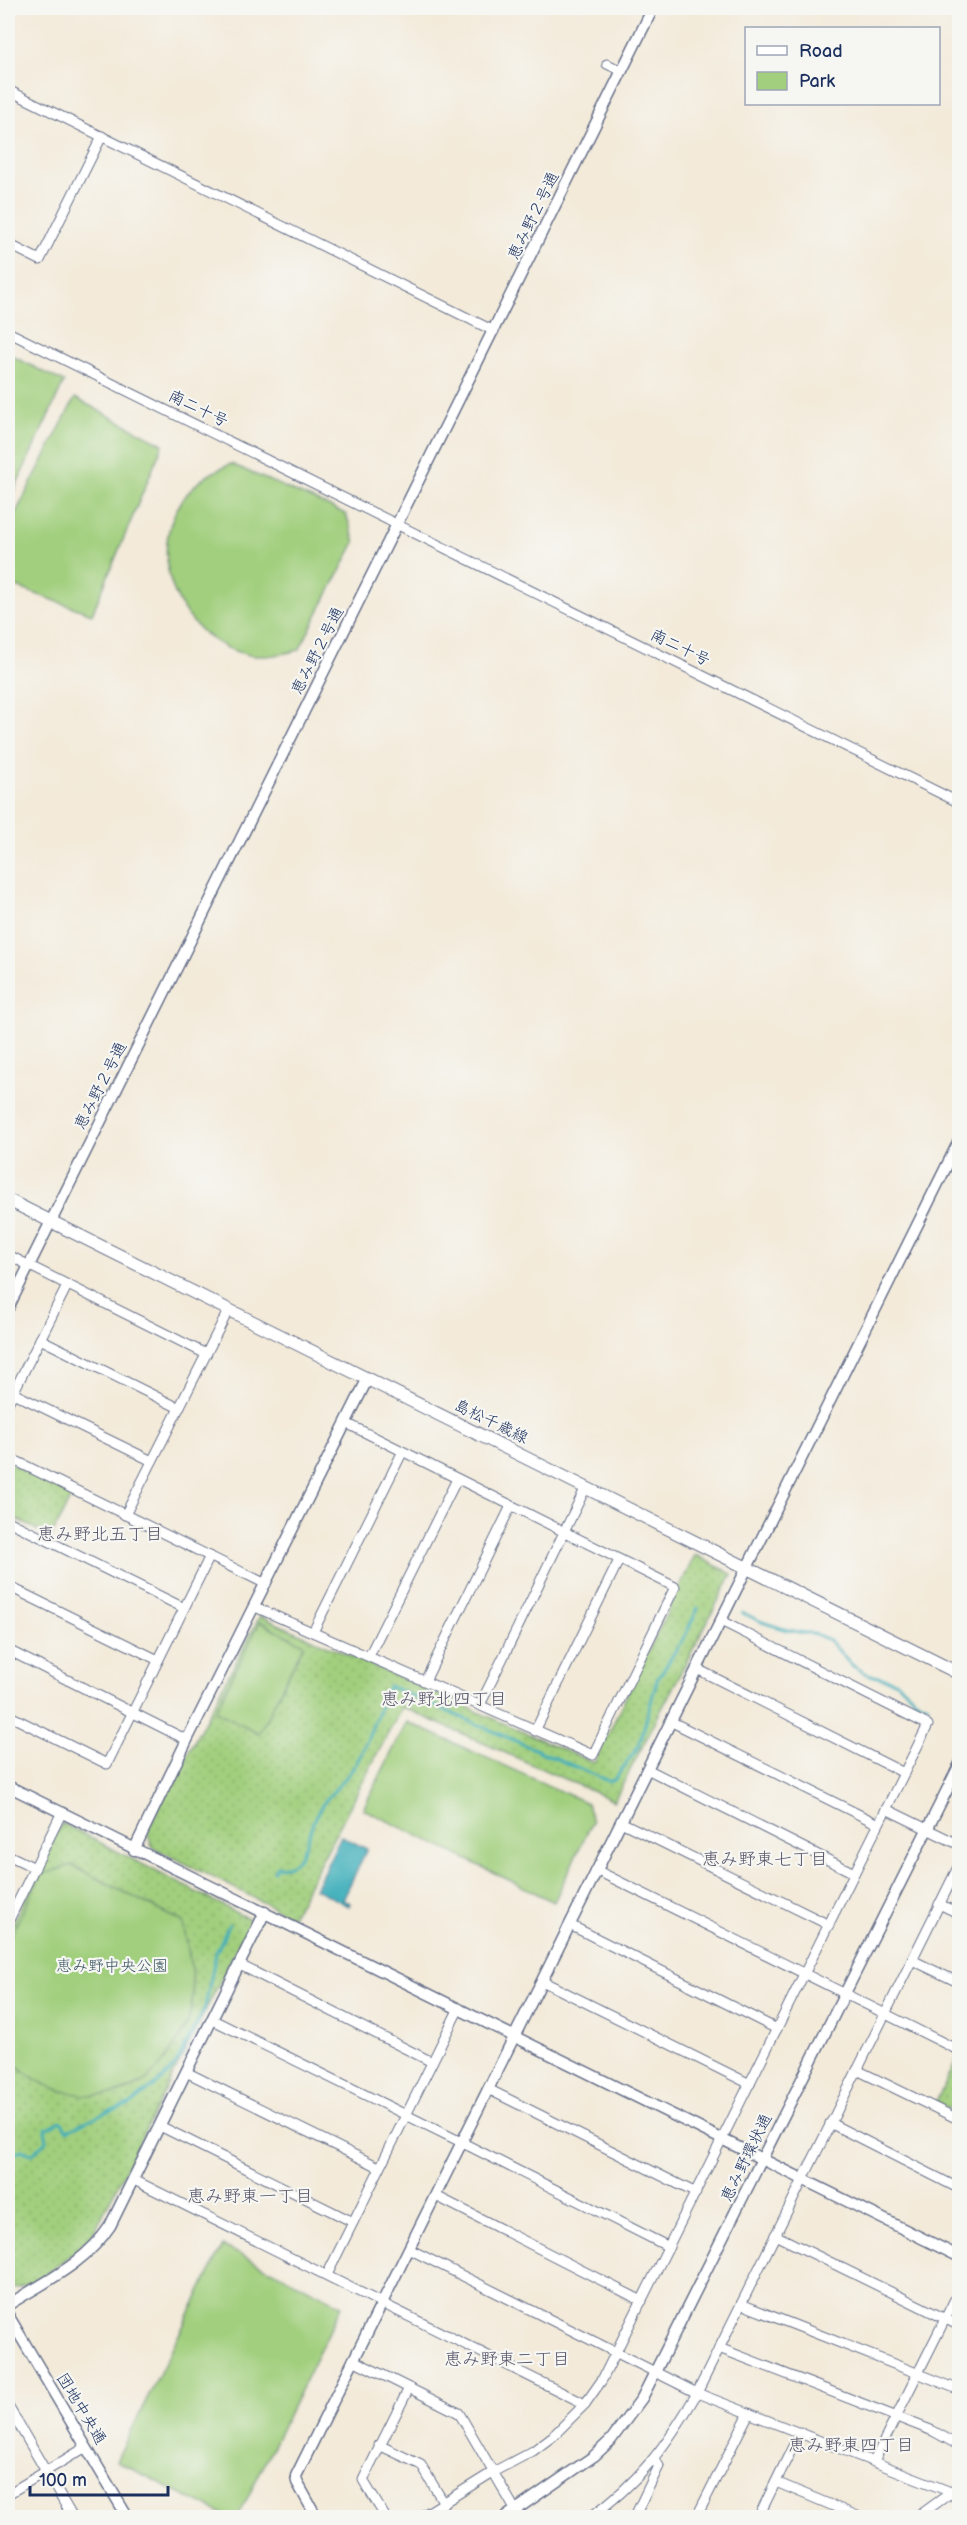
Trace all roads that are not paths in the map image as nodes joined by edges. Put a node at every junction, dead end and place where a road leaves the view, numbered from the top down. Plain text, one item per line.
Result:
1 (653, 8) edge
2 (8, 90) edge
3 (102, 135) junction
4 (8, 244) edge
5 (488, 328) junction
6 (8, 332) edge
7 (393, 522) junction
8 (960, 803) edge
9 (960, 1139) edge
10 (8, 1200) edge
11 (50, 1221) junction
12 (8, 1255) edge
13 (28, 1265) junction
14 (67, 1286) junction
15 (8, 1308) edge
16 (228, 1311) junction
17 (40, 1339) junction
18 (206, 1354) junction
19 (367, 1380) junction
20 (13, 1393) junction
21 (8, 1403) edge
22 (179, 1408) junction
23 (346, 1423) junction
24 (402, 1453) junction
25 (8, 1457) edge
26 (152, 1461) junction
27 (457, 1479) junction
28 (586, 1487) junction
29 (511, 1506) junction
30 (125, 1515) junction
31 (8, 1521) edge
32 (565, 1533) junction
33 (210, 1556) junction
34 (619, 1560) junction
35 (747, 1570) junction
36 (266, 1584) junction
37 (8, 1586) edge
38 (255, 1607) junction
39 (184, 1608) junction
40 (721, 1621) junction
41 (313, 1632) junction
42 (8, 1650) edge
43 (369, 1656) junction
44 (158, 1660) junction
45 (697, 1669) junction
46 (960, 1674) edge
47 (424, 1681) junction
48 (480, 1705) junction
49 (133, 1711) junction
50 (8, 1715) edge
51 (670, 1721) junction
52 (536, 1731) junction
53 (187, 1740) junction
54 (960, 1764) edge
55 (647, 1769) junction
56 (904, 1773) junction
57 (8, 1786) edge
58 (886, 1809) junction
59 (62, 1812) junction
60 (621, 1822) junction
61 (878, 1824) junction
62 (927, 1829) junction
63 (960, 1845) edge
64 (134, 1850) junction
65 (8, 1855) edge
66 (960, 1863) edge
67 (34, 1868) junction
68 (596, 1870) junction
69 (854, 1873) junction
70 (939, 1904) junction
71 (265, 1912) junction
72 (960, 1914) edge
73 (8, 1921) edge
74 (570, 1925) junction
75 (829, 1925) junction
76 (912, 1959) junction
77 (240, 1965) junction
78 (804, 1974) junction
79 (542, 1981) junction
80 (960, 1983) edge
81 (844, 1994) junction
82 (459, 2008) junction
83 (884, 2013) junction
84 (213, 2019) junction
85 (777, 2029) junction
86 (514, 2036) junction
87 (960, 2051) edge
88 (432, 2062) junction
89 (857, 2070) junction
90 (186, 2072) junction
91 (750, 2084) junction
92 (488, 2089) junction
93 (406, 2115) junction
94 (960, 2120) edge
95 (830, 2123) junction
96 (160, 2126) junction
97 (722, 2140) junction
98 (461, 2142) junction
99 (762, 2160) junction
100 (379, 2167) junction
101 (134, 2180) junction
102 (802, 2180) junction
103 (960, 2188) edge
104 (696, 2193) junction
105 (436, 2196) junction
106 (353, 2222) junction
107 (775, 2235) junction
108 (669, 2247) junction
109 (409, 2249) junction
110 (960, 2257) edge
111 (327, 2275) junction
112 (960, 2289) edge
113 (642, 2301) junction
114 (382, 2303) junction
115 (741, 2304) junction
116 (8, 2306) edge
117 (8, 2315) edge
118 (945, 2318) junction
119 (960, 2326) edge
120 (719, 2348) junction
121 (617, 2353) junction
122 (353, 2360) junction
123 (656, 2373) junction
124 (919, 2373) junction
125 (409, 2388) junction
126 (960, 2390) edge
127 (697, 2393) junction
128 (585, 2403) junction
129 (8, 2406) edge
130 (749, 2413) junction
131 (896, 2418) junction
132 (12, 2422) edge
133 (800, 2432) junction
134 (379, 2445) junction
135 (960, 2446) edge
136 (86, 2447) junction
137 (654, 2460) junction
138 (874, 2461) junction
139 (46, 2471) junction
140 (493, 2472) junction
141 (776, 2482) junction
142 (960, 2486) edge
143 (951, 2492) junction
144 (8, 2494) edge
145 (444, 2503) junction
146 (960, 2504) edge
147 (518, 2514) edge
148 (73, 2517) edge
149 (128, 2517) edge
150 (317, 2517) edge
151 (386, 2517) edge
152 (419, 2517) edge
153 (504, 2517) edge
154 (589, 2517) edge
155 (634, 2517) edge
156 (696, 2517) edge
157 (758, 2517) edge
158 (862, 2517) edge
159 (916, 2517) edge

1 - 5 street, 恵み野２号通
2 - 3 street
3 - 4 street
3 - 5 street
5 - 7 street, 恵み野２号通
6 - 7 street, 南二十号
7 - 8 street, 南二十号
7 - 11 street, 恵み野２号通
9 - 35 street
10 - 11 main road, 島松千歳線
11 - 13 street, 恵み野２号通
11 - 16 main road, 島松千歳線
12 - 13 street
13 - 14 street
13 - 15 street, 恵み野２号通
14 - 17 street
14 - 18 street
16 - 18 street
16 - 19 main road, 島松千歳線
17 - 20 street
17 - 22 street
18 - 22 street
19 - 23 street
19 - 28 main road, 島松千歳線
20 - 21 street
20 - 26 street
22 - 26 street
23 - 24 street
23 - 36 street
24 - 27 street
24 - 41 street
25 - 30 street
26 - 30 street
27 - 29 street
27 - 43 street
28 - 32 street
28 - 35 main road, 島松千歳線
29 - 32 street
29 - 47 street
30 - 33 street
31 - 39 street
32 - 34 street
32 - 48 street
33 - 36 street
33 - 39 street
34 - 52 street
34 - 52 street
35 - 40 street
35 - 46 main road, 島松千歳線
36 - 38 street
37 - 44 street
38 - 41 street
38 - 53 street
39 - 44 street
40 - 45 street
40 - 56 street
41 - 43 street
42 - 49 street
43 - 47 street
44 - 49 street
45 - 51 street
45 - 56 street
47 - 48 street
48 - 52 street
49 - 50 street
49 - 53 street
51 - 55 street
51 - 61 street
53 - 64 street
54 - 62 street, 恵み野環状通
55 - 60 street
55 - 69 street
56 - 58 street
57 - 59 street
58 - 61 street
58 - 62 street
59 - 64 street
59 - 67 street
60 - 68 street
60 - 75 street
61 - 69 street
62 - 63 street
62 - 81 street, 恵み野環状通
64 - 71 street
65 - 67 street
66 - 70 street
67 - 73 street
68 - 74 street
68 - 78 street
69 - 75 street
70 - 72 street
70 - 76 street
71 - 77 street
71 - 82 street
74 - 79 street
74 - 85 street
75 - 78 street
76 - 80 street
76 - 83 street
77 - 84 street
77 - 88 street
78 - 81 street
78 - 85 street
79 - 86 street
79 - 91 street
81 - 83 street
81 - 99 street, 恵み野環状通
82 - 86 street
82 - 88 street
83 - 87 street
83 - 89 street
84 - 90 street
84 - 93 street
85 - 91 street
86 - 92 street
86 - 97 street
88 - 93 street
89 - 94 street
89 - 95 street
90 - 96 street
90 - 100 street
91 - 97 street
92 - 98 street
92 - 104 street
93 - 98 street
93 - 100 street
95 - 102 street
95 - 103 street
96 - 101 street
96 - 106 street
97 - 99 street
97 - 104 street
98 - 105 street
98 - 108 street
99 - 102 street
99 - 123 street, 恵み野環状通
100 - 106 street
101 - 111 street
101 - 116 street
102 - 107 street
102 - 110 street
104 - 108 street
105 - 109 street
105 - 113 street
106 - 111 street
107 - 115 street
107 - 118 street
108 - 113 street
109 - 114 street
109 - 121 street
111 - 114 street
112 - 118 street
113 - 121 street
114 - 122 street
114 - 128 street
115 - 120 street
115 - 124 street
117 - 136 street, 団地中央通
118 - 119 street
118 - 124 street
120 - 127 street
120 - 131 street
121 - 123 street
121 - 128 street
122 - 125 street
122 - 150 street
123 - 127 street
123 - 147 street, 恵み野環状通
124 - 126 street
124 - 131 street
125 - 134 street
125 - 140 street
127 - 130 street
127 - 137 street
128 - 140 street
129 - 132 street
130 - 133 street
130 - 156 street
131 - 135 street
131 - 138 street
132 - 139 street
133 - 138 street
133 - 141 street
134 - 145 street
134 - 151 street
136 - 139 street
136 - 149 street, 団地中央通
137 - 154 street
137 - 155 street
138 - 143 street
139 - 144 street
139 - 148 street
140 - 145 street
140 - 147 street
141 - 157 street
141 - 158 street
142 - 143 street
143 - 146 street
143 - 159 street
145 - 152 street
147 - 153 street, 恵み野環状通

